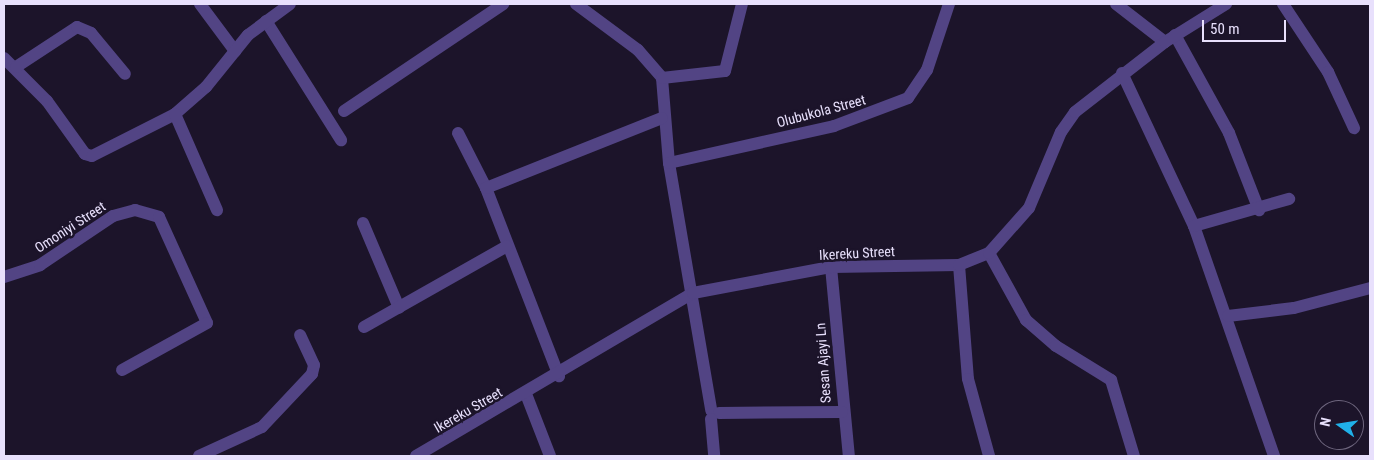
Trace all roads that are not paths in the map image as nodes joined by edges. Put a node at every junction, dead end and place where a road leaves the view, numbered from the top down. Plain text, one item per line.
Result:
1 (200, 4) edge
2 (290, 4) edge
3 (503, 4) edge
4 (576, 4) edge
5 (742, 4) edge
6 (949, 4) edge
7 (1116, 4) edge
8 (1226, 4) edge
9 (1283, 4) edge
10 (266, 21) junction
11 (1170, 39) junction
12 (235, 52) junction
13 (4, 58) edge
14 (16, 67) junction
15 (1122, 73) junction
16 (125, 74) dead end
17 (662, 78) junction
18 (344, 111) dead end
19 (176, 114) junction
20 (662, 118) junction
21 (1354, 128) dead end
22 (458, 133) dead end
23 (341, 140) dead end
24 (668, 163) junction
25 (486, 188) junction
26 (1289, 199) dead end
27 (218, 210) dead end
28 (1259, 210) junction
29 (363, 223) dead end
30 (1194, 226) junction
31 (507, 246) junction
32 (989, 253) junction
33 (959, 265) junction
34 (831, 268) junction
35 (4, 277) edge
36 (1370, 288) edge
37 (694, 293) junction
38 (399, 308) junction
39 (1228, 316) junction
40 (364, 327) dead end
41 (300, 335) dead end
42 (122, 370) dead end
43 (559, 376) junction
44 (526, 394) junction
45 (842, 412) junction
46 (714, 414) junction
47 (199, 456) edge
48 (416, 456) edge
49 (550, 456) edge
50 (714, 456) edge
51 (849, 456) edge
52 (989, 456) edge
53 (1134, 456) edge
54 (1274, 456) edge

1 - 12 street
2 - 10 street
3 - 18 street
4 - 17 street
5 - 17 street
6 - 24 street, Olubukola Street
7 - 11 street
8 - 11 street, Ikereku Street
9 - 21 street
10 - 12 street
10 - 23 street
11 - 15 street, Ikereku Street
11 - 28 street
12 - 19 street
13 - 14 street
14 - 16 street
14 - 19 street
15 - 30 street
15 - 32 street, Ikereku Street
17 - 20 street
19 - 27 street
20 - 24 street
20 - 25 street
22 - 25 street
24 - 37 street
25 - 31 street
26 - 28 street
28 - 30 street
29 - 38 street
30 - 39 street
31 - 38 street
31 - 43 street
32 - 33 street, Ikereku Street
32 - 53 street
33 - 34 street, Ikereku Street
33 - 52 street
34 - 37 street, Ikereku Street
34 - 45 street, Sesan Ajayi Ln
35 - 42 street, Omoniyi Street
36 - 39 street
37 - 43 street, Ikereku Street
37 - 46 street
38 - 40 street
39 - 54 street
41 - 47 street
43 - 44 street, Ikereku Street
44 - 48 street, Ikereku Street
44 - 49 street
45 - 46 street
45 - 51 street, Sesan Ajayi Ln
46 - 50 street

